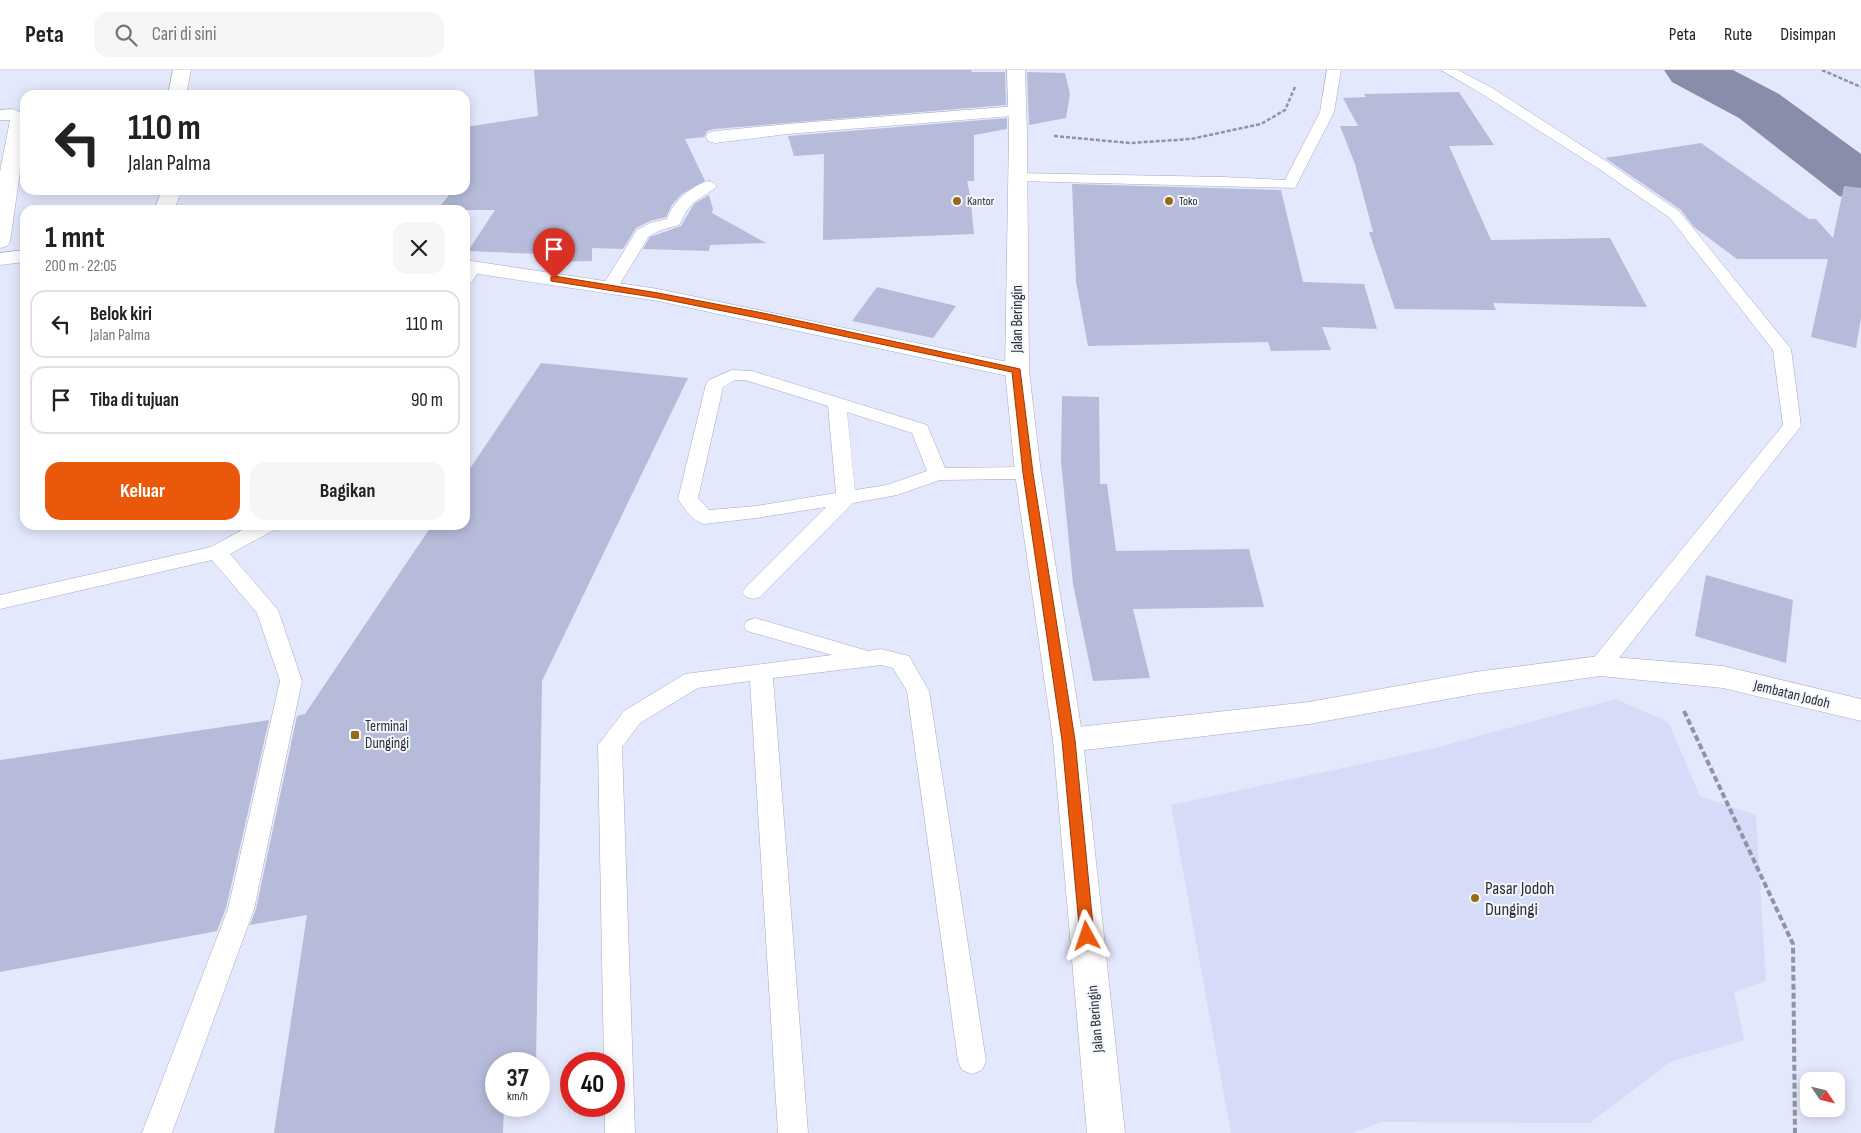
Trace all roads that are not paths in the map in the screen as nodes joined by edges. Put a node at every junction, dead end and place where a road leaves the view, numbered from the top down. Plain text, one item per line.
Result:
1 (182, 70) edge
2 (1016, 70) edge
3 (1334, 70) edge
4 (1448, 70) edge
5 (179, 90) edge
6 (0, 115) edge
7 (1018, 122) junction
8 (714, 137) dead end
9 (1017, 176) junction
10 (709, 186) dead end
11 (0, 242) edge
12 (20, 257) edge
13 (0, 259) edge
14 (470, 271) edge
15 (609, 288) junction
16 (1017, 371) junction
17 (836, 403) junction
18 (1028, 473) junction
19 (938, 474) junction
20 (846, 499) junction
21 (258, 530) edge
22 (217, 552) junction
23 (753, 592) dead end
24 (0, 602) edge
25 (755, 626) dead end
26 (870, 658) junction
27 (1600, 666) junction
28 (761, 671) junction
29 (1861, 710) edge
30 (1068, 740) junction
31 (972, 1061) dead end
32 (157, 1133) edge
33 (620, 1133) edge
34 (794, 1133) edge
35 (1106, 1133) edge

1 - 5 street
2 - 7 street, Jalan Beringin
3 - 9 lane
4 - 27 lane
6 - 11 street
7 - 8 street
7 - 9 street, Jalan Beringin
9 - 16 street, Jalan Beringin
10 - 15 lane
12 - 13 street
14 - 15 street
15 - 16 street
16 - 18 street, Jalan Beringin
17 - 19 lane
17 - 20 lane
17 - 20 lane
18 - 19 lane
18 - 30 street, Jalan Beringin
19 - 20 lane
20 - 23 lane
21 - 22 lane
22 - 24 lane
22 - 32 lane
25 - 26 lane
26 - 28 lane
26 - 31 lane
27 - 29 street, Jembatan Jodoh
27 - 30 street, Jembatan Jodoh
28 - 33 lane
28 - 34 lane
30 - 35 street, Jalan Beringin

